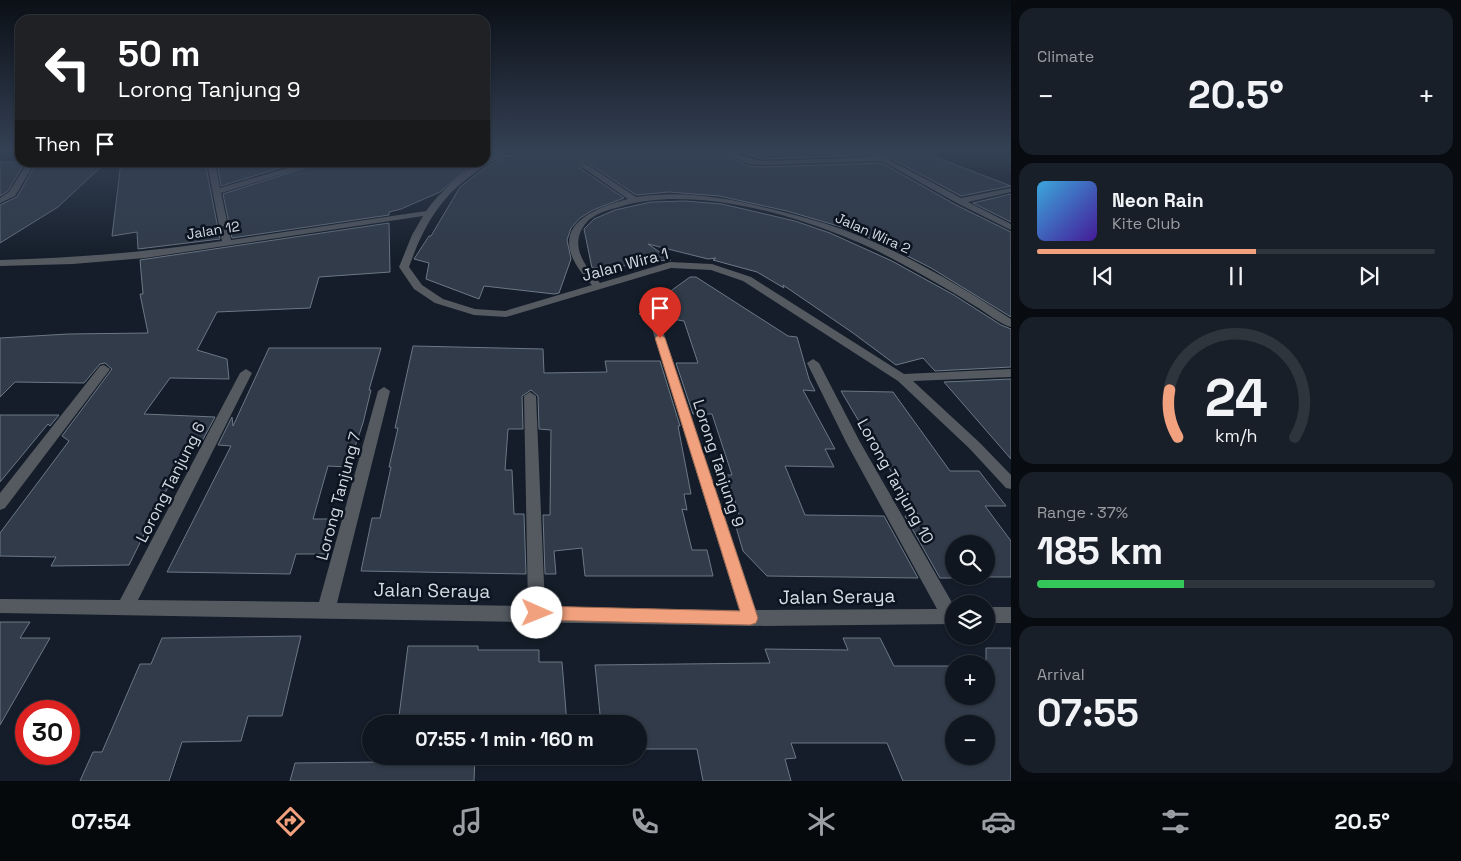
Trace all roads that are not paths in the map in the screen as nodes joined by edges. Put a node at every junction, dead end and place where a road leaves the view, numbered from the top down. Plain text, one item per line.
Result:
1 (16, 187) edge
2 (216, 187) edge
3 (230, 187) edge
4 (450, 187) edge
5 (617, 187) edge
6 (936, 187) edge
7 (1011, 190) edge
8 (218, 191) junction
9 (0, 194) edge
10 (12, 194) junction
11 (633, 199) junction
12 (0, 201) edge
13 (960, 201) junction
14 (429, 213) junction
15 (1011, 227) edge
16 (226, 242) junction
17 (0, 263) edge
18 (598, 286) junction
19 (654, 319) dead end
20 (1011, 324) edge
21 (813, 363) dead end
22 (104, 369) dead end
23 (246, 373) dead end
24 (1011, 373) edge
25 (902, 378) junction
26 (384, 391) dead end
27 (530, 396) dead end
28 (1011, 484) edge
29 (0, 504) edge
30 (945, 604) edge
31 (0, 606) edge
32 (124, 608) junction
33 (326, 610) junction
34 (537, 613) junction
35 (995, 615) edge
36 (1011, 615) edge
37 (945, 616) edge
38 (750, 618) junction

1 - 10 street
2 - 8 street
3 - 8 street
4 - 14 street
5 - 11 street
6 - 13 street
7 - 13 street
8 - 16 street
9 - 10 street
10 - 12 street
11 - 18 street, Jalan Wira 2
11 - 20 street, Jalan Wira 2
13 - 15 street
14 - 16 street, Jalan 12
14 - 18 street, Jalan Wira 1
16 - 17 street, Jalan 12
18 - 25 street, Jalan Wira 1
19 - 38 street, Lorong Tanjung 9
21 - 30 street, Lorong Tanjung 10
22 - 29 street
23 - 32 street, Lorong Tanjung 6
24 - 25 street
25 - 28 street, Jalan Wira 1
26 - 33 street, Lorong Tanjung 7
27 - 34 street
31 - 32 street, Jalan Seraya
32 - 33 street, Jalan Seraya
33 - 34 street, Jalan Seraya
34 - 38 street, Jalan Seraya
35 - 36 street
37 - 38 street, Jalan Seraya

